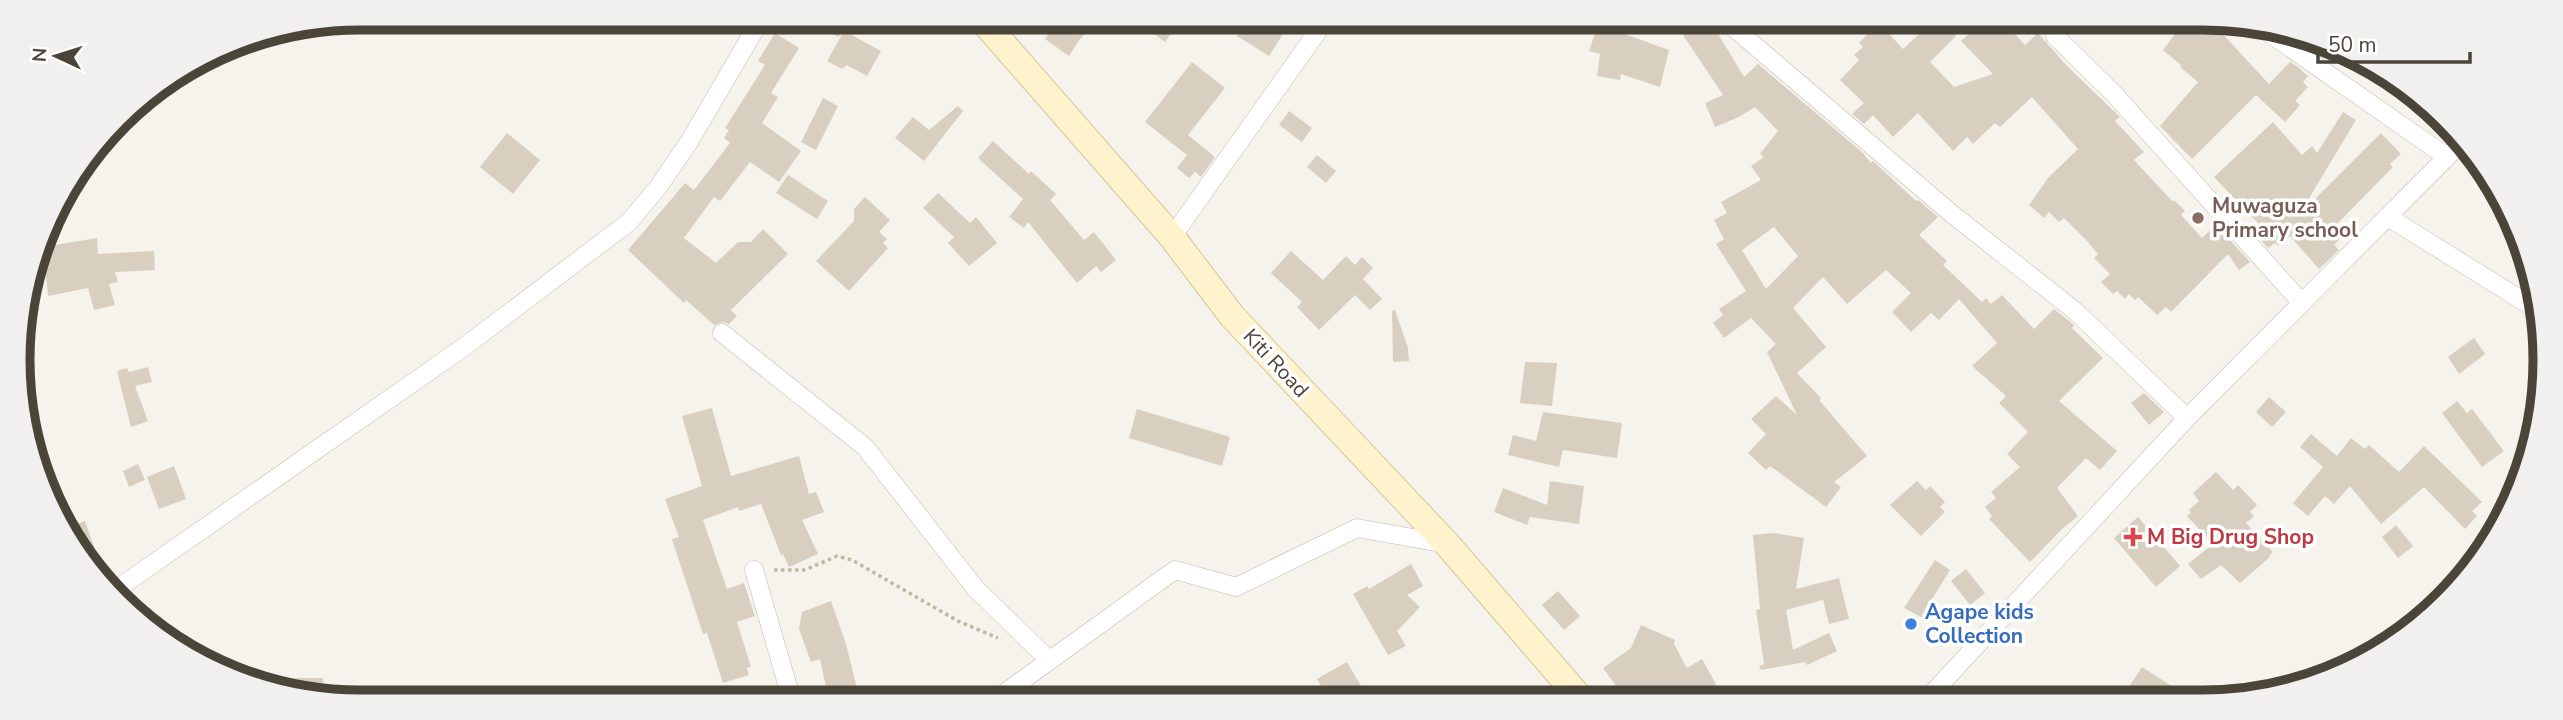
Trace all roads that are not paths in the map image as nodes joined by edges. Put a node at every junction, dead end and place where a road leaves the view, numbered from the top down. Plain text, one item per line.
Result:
1 (755, 30) edge
2 (991, 30) edge
3 (1319, 30) edge
4 (1736, 30) edge
5 (2055, 36) dead end
6 (2276, 38) edge
7 (2456, 148) edge
8 (2447, 157) junction
9 (2388, 217) junction
10 (1172, 237) junction
11 (2302, 303) junction
12 (2528, 304) edge
13 (722, 333) dead end
14 (2187, 418) junction
15 (1447, 544) junction
16 (754, 570) road end
17 (120, 587) edge
18 (1049, 660) junction
19 (789, 690) edge
20 (1008, 690) edge
21 (1573, 690) edge
22 (1935, 690) edge

1 - 17 street
2 - 10 street, Kiti Road
3 - 10 street
4 - 14 street
5 - 11 street
6 - 8 street
7 - 8 street
8 - 9 street
9 - 11 street
9 - 12 street
10 - 15 street, Kiti Road
11 - 14 street
13 - 18 street
14 - 22 street
15 - 18 street
15 - 21 street, Kiti Road
16 - 19 street
18 - 20 street

